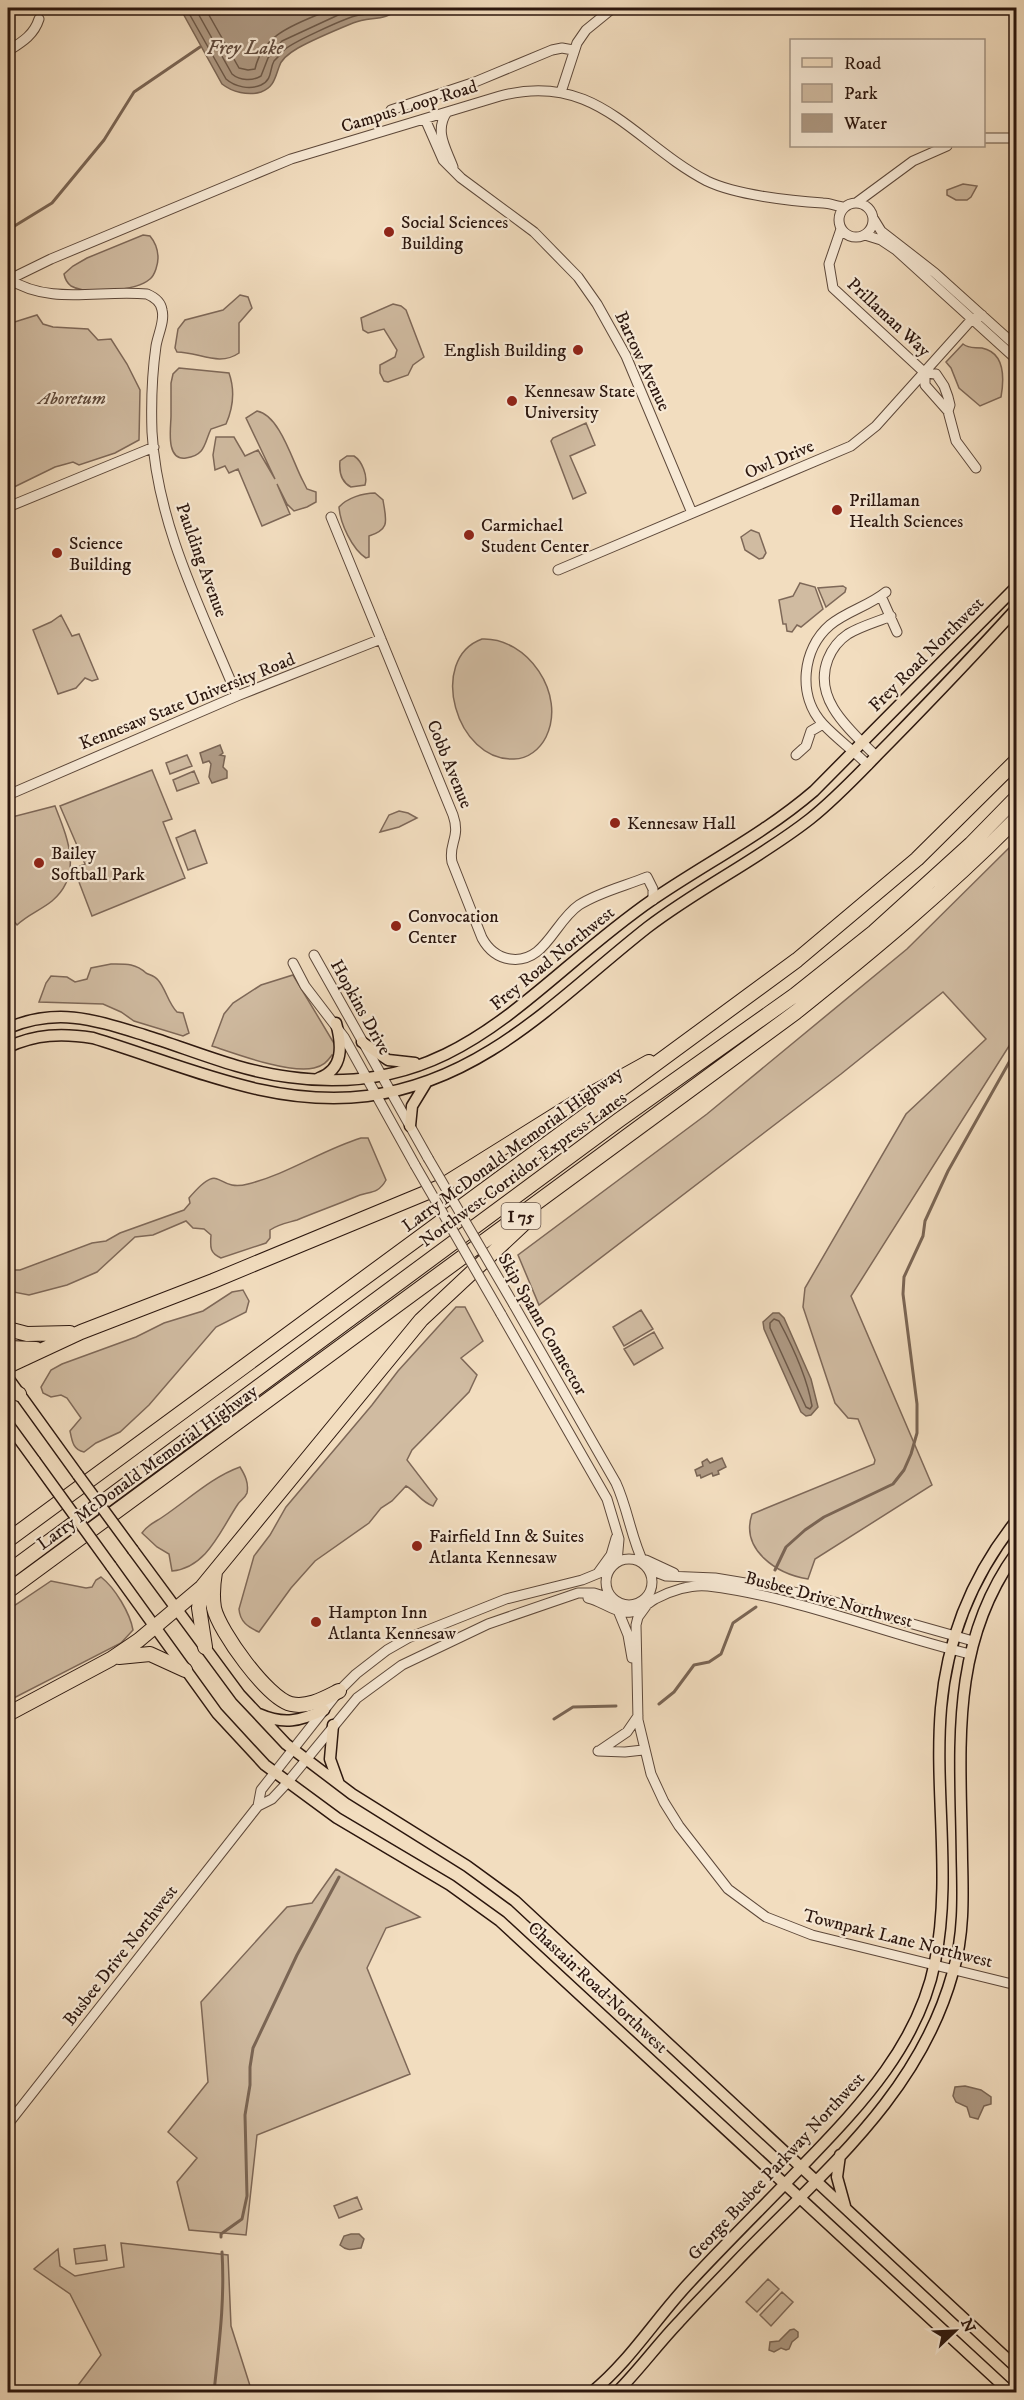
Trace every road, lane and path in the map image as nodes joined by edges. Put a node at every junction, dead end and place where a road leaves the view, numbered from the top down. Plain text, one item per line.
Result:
1 (613, 8) edge
2 (39, 19) dead end
3 (573, 50) junction
4 (8, 51) edge
5 (561, 92) junction
6 (392, 110) dead end
7 (447, 112) junction
8 (425, 119) junction
9 (985, 138) edge
10 (1017, 138) edge
11 (945, 147) edge
12 (455, 172) junction
13 (881, 185) junction
14 (817, 203) junction
15 (856, 203) junction
16 (845, 207) junction
17 (872, 215) junction
18 (840, 225) junction
19 (865, 235) junction
20 (850, 237) junction
21 (834, 250) junction
22 (8, 279) edge
23 (982, 315) junction
24 (972, 319) junction
25 (1017, 346) edge
26 (1017, 359) edge
27 (925, 374) junction
28 (948, 411) junction
29 (153, 447) junction
30 (976, 468) dead end
31 (8, 507) edge
32 (692, 513) junction
33 (331, 518) dead end
34 (558, 570) dead end
35 (1017, 587) edge
36 (1017, 609) edge
37 (891, 616) junction
38 (897, 632) dead end
39 (381, 639) junction
40 (237, 696) junction
41 (823, 724) junction
42 (862, 742) junction
43 (854, 751) junction
44 (796, 754) dead end
45 (876, 756) junction
46 (1017, 761) edge
47 (868, 765) junction
48 (8, 795) edge
49 (1017, 798) edge
50 (1017, 819) edge
51 (653, 900) junction
52 (314, 955) dead end
53 (293, 963) dead end
54 (336, 1023) junction
55 (8, 1028) edge
56 (698, 1035) junction
57 (362, 1042) junction
58 (8, 1047) edge
59 (428, 1062) junction
60 (380, 1075) junction
61 (367, 1077) junction
62 (315, 1080) junction
63 (426, 1083) junction
64 (391, 1092) junction
65 (375, 1095) junction
66 (413, 1131) junction
67 (557, 1189) junction
68 (8, 1329) edge
69 (81, 1332) junction
70 (8, 1348) edge
71 (44, 1348) junction
72 (8, 1366) edge
73 (8, 1378) edge
74 (13, 1392) edge
75 (8, 1424) edge
76 (1017, 1521) edge
77 (617, 1530) junction
78 (8, 1540) edge
79 (1017, 1553) edge
80 (639, 1555) junction
81 (617, 1562) junction
82 (646, 1567) junction
83 (609, 1569) junction
84 (216, 1571) junction
85 (8, 1572) edge
86 (597, 1575) junction
87 (690, 1575) junction
88 (202, 1587) junction
89 (8, 1591) edge
90 (615, 1603) junction
91 (646, 1606) junction
92 (176, 1608) junction
93 (154, 1626) junction
94 (955, 1635) junction
95 (974, 1641) junction
96 (205, 1647) junction
97 (951, 1649) junction
98 (970, 1654) junction
99 (111, 1659) junction
100 (185, 1670) junction
101 (636, 1681) junction
102 (339, 1691) junction
103 (324, 1710) junction
104 (256, 1713) junction
105 (8, 1714) edge
106 (638, 1716) junction
107 (333, 1725) junction
108 (293, 1749) junction
109 (643, 1750) junction
110 (306, 1759) junction
111 (274, 1773) junction
112 (287, 1783) junction
113 (339, 1784) junction
114 (258, 1806) junction
115 (935, 1965) junction
116 (954, 1969) junction
117 (1017, 1985) edge
118 (8, 2124) edge
119 (840, 2155) junction
120 (801, 2167) junction
121 (816, 2181) junction
122 (786, 2184) junction
123 (799, 2197) junction
124 (847, 2210) junction
125 (1017, 2367) edge
126 (592, 2392) edge
127 (617, 2392) edge
128 (1010, 2392) edge

1 - 3 street
2 - 4 street
3 - 5 street
3 - 6 street
5 - 7 street, Campus Loop Road
5 - 14 street, Campus Loop Road
7 - 8 street, Campus Loop Road
7 - 12 street
8 - 12 street, Bartow Avenue
8 - 22 street, Campus Loop Road
9 - 10 street
11 - 13 street
12 - 32 street, Bartow Avenue
13 - 15 street
13 - 17 street
14 - 16 street, Campus Loop Road
14 - 18 street, Campus Loop Road
15 - 16 street
15 - 17 street
16 - 18 street
17 - 19 street
17 - 23 street
18 - 20 street
18 - 21 street, Prillaman Way
19 - 20 street
19 - 24 street
20 - 21 street
21 - 27 street, Prillaman Way
22 - 29 street, Paulding Avenue
23 - 24 street
23 - 25 street
24 - 26 street
24 - 27 street, Owl Drive
27 - 28 street
27 - 28 street, Prillaman Way
27 - 32 street, Owl Drive
28 - 30 street
29 - 31 street
29 - 40 street, Paulding Avenue
32 - 34 street, Owl Drive
33 - 39 street, Cobb Avenue
35 - 42 main road, Frey Road Northwest
36 - 45 main road, Frey Road Northwest
37 - 38 street
37 - 41 street
37 - 42 street
39 - 40 street, Kennesaw State University Road
39 - 51 street, Cobb Avenue
40 - 48 street, Kennesaw State University Road
41 - 43 street
41 - 44 street
42 - 43 main road, Frey Road Northwest
42 - 45 street
43 - 47 street
43 - 51 main road, Frey Road Northwest
45 - 47 main road, Frey Road Northwest
46 - 56 highway, Larry McDonald Memorial Highway / I 75
47 - 63 main road, Frey Road Northwest
49 - 85 highway, Northwest Corridor Express Lanes
50 - 67 highway, Larry McDonald Memorial Highway / I 75
51 - 59 main road, Frey Road Northwest
52 - 57 street, Hopkins Drive
53 - 54 street, Hopkins Drive
54 - 61 street, Hopkins Drive
54 - 62 main road
55 - 62 main road, Frey Road Northwest
56 - 69 highway
56 - 78 highway, Larry McDonald Memorial Highway / I 75
57 - 59 main road
57 - 60 street, Hopkins Drive
58 - 65 main road, Frey Road Northwest
59 - 60 main road, Frey Road Northwest
60 - 61 main road, Frey Road Northwest
60 - 64 street, Skip Spann Connector
61 - 62 main road, Frey Road Northwest
61 - 65 street, Skip Spann Connector
63 - 64 main road, Frey Road Northwest
63 - 66 main road
64 - 65 main road, Frey Road Northwest
64 - 66 street, Skip Spann Connector
65 - 77 street, Skip Spann Connector, bridge
66 - 80 street, Skip Spann Connector, bridge
67 - 84 highway
67 - 89 highway, Larry McDonald Memorial Highway / I 75
68 - 69 highway
69 - 71 highway
70 - 71 highway
71 - 72 highway
73 - 74 main road, Chastain Road Northwest
74 - 92 main road, Chastain Road Northwest, bridge
75 - 93 main road, Chastain Road Northwest, bridge
76 - 94 main road, George Busbee Parkway Northwest
77 - 81 street, Skip Spann Connector
77 - 86 street
79 - 95 main road, George Busbee Parkway Northwest
80 - 82 street, Skip Spann Connector
80 - 87 street
81 - 82 street
81 - 83 street
82 - 87 street, Busbee Drive Northwest
82 - 90 street
83 - 86 street, Busbee Drive Northwest
83 - 90 street
84 - 88 highway
84 - 102 highway
86 - 102 street, Busbee Drive Northwest
87 - 94 street, Busbee Drive Northwest
88 - 92 highway
88 - 96 highway
90 - 91 street
90 - 101 street, Townpark Lane Northwest
90 - 107 street, Busbee Drive Northwest
91 - 97 street, Busbee Drive Northwest
91 - 101 street, Townpark Lane Northwest
92 - 93 highway
92 - 96 main road, Chastain Road Northwest
93 - 99 highway
93 - 100 main road, Chastain Road Northwest
94 - 95 street, Busbee Drive Northwest
94 - 97 main road, George Busbee Parkway Northwest
95 - 98 main road, George Busbee Parkway Northwest
96 - 104 main road, Chastain Road Northwest
97 - 98 street, Busbee Drive Northwest
97 - 115 main road, George Busbee Parkway Northwest
98 - 116 main road, George Busbee Parkway Northwest
99 - 100 highway
99 - 105 highway
100 - 111 main road, Chastain Road Northwest
101 - 106 street, Townpark Lane Northwest
102 - 103 street, Busbee Drive Northwest
103 - 104 main road
103 - 108 street, Busbee Drive Northwest
104 - 108 main road, Chastain Road Northwest
106 - 109 street, Townpark Lane Northwest
106 - 109 street
107 - 110 street, Busbee Drive Northwest
107 - 113 main road
108 - 110 main road, Chastain Road Northwest
108 - 111 street, Busbee Drive Northwest
109 - 115 street, Townpark Lane Northwest
110 - 112 street, Busbee Drive Northwest
110 - 113 main road, Chastain Road Northwest
111 - 112 main road, Chastain Road Northwest
111 - 114 street, Busbee Drive Northwest
112 - 114 street, Busbee Drive Northwest
112 - 122 main road, Chastain Road Northwest
113 - 120 main road, Chastain Road Northwest
114 - 118 street, Busbee Drive Northwest
115 - 116 street, Townpark Lane Northwest
115 - 120 main road, George Busbee Parkway Northwest
116 - 117 street, Townpark Lane Northwest
116 - 119 main road, George Busbee Parkway Northwest
119 - 121 main road, George Busbee Parkway Northwest
119 - 124 main road
120 - 121 main road, Chastain Road Northwest
120 - 122 main road, George Busbee Parkway Northwest
121 - 123 main road, George Busbee Parkway Northwest
121 - 124 main road, Chastain Road Northwest
122 - 123 main road, Chastain Road Northwest
122 - 126 main road, George Busbee Parkway Northwest
123 - 127 main road, George Busbee Parkway Northwest
123 - 128 main road, Chastain Road Northwest
124 - 125 main road, Chastain Road Northwest

